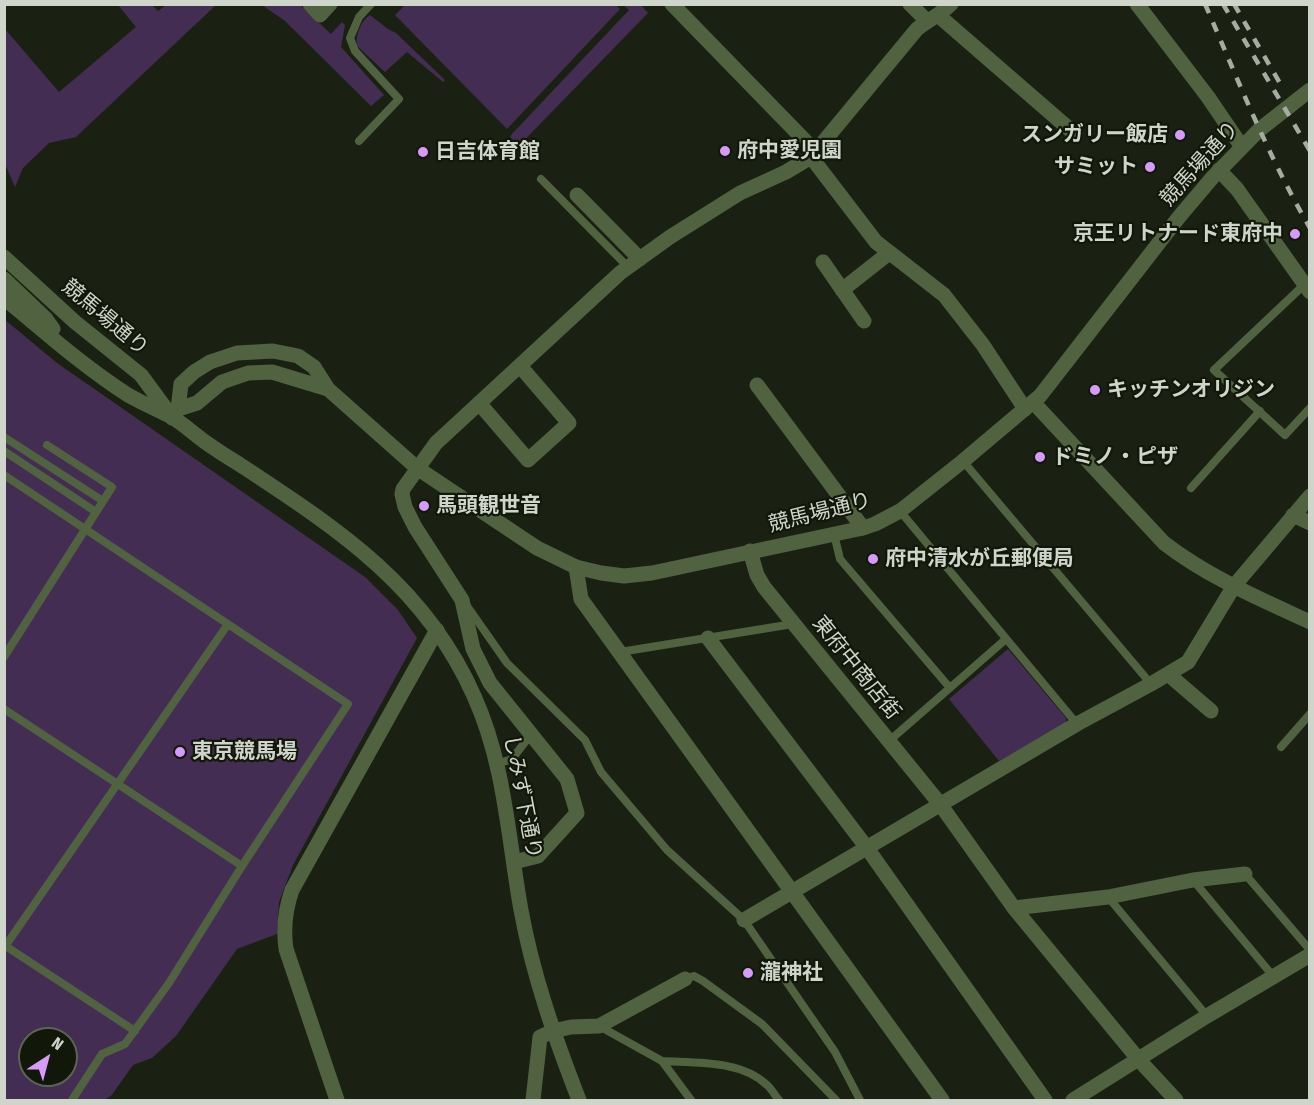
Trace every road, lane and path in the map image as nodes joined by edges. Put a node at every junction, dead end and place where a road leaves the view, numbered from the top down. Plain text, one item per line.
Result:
1 (310, 4) edge
2 (330, 4) edge
3 (371, 4) edge
4 (672, 4) edge
5 (910, 4) edge
6 (951, 4) edge
7 (1137, 4) edge
8 (933, 19) junction
9 (1310, 90) edge
10 (1075, 134) dead end
11 (358, 141) dead end
12 (1242, 147) junction
13 (813, 154) junction
14 (1219, 170) junction
15 (541, 179) dead end
16 (577, 195) dead end
17 (889, 253) junction
18 (4, 256) edge
19 (823, 262) dead end
20 (634, 263) junction
21 (4, 279) edge
22 (1307, 288) edge
23 (842, 290) junction
24 (4, 298) edge
25 (864, 321) dead end
26 (71, 353) junction
27 (520, 366) junction
28 (757, 385) dead end
29 (328, 388) junction
30 (479, 403) junction
31 (1029, 405) junction
32 (1310, 408) edge
33 (1260, 411) junction
34 (175, 413) junction
35 (4, 436) edge
36 (47, 445) dead end
37 (4, 451) edge
38 (963, 461) junction
39 (417, 468) junction
40 (4, 475) edge
41 (1191, 488) dead end
42 (1310, 496) edge
43 (103, 501) junction
44 (900, 511) junction
45 (96, 512) junction
46 (1293, 515) junction
47 (1310, 523) edge
48 (863, 528) junction
49 (86, 529) junction
50 (834, 534) junction
51 (750, 551) junction
52 (576, 567) junction
53 (1234, 586) junction
54 (462, 600) junction
55 (1310, 622) edge
56 (228, 624) junction
57 (793, 624) junction
58 (437, 630) junction
59 (708, 638) junction
60 (1006, 639) junction
61 (620, 652) junction
62 (4, 657) edge
63 (1168, 674) junction
64 (1151, 684) junction
65 (950, 688) junction
66 (4, 709) edge
67 (1211, 711) dead end
68 (1310, 714) edge
69 (1077, 724) junction
70 (532, 733) junction
71 (889, 741) junction
72 (1281, 747) dead end
73 (497, 764) junction
74 (117, 784) junction
75 (940, 804) junction
76 (867, 848) junction
77 (514, 862) junction
78 (242, 866) junction
79 (1245, 874) joint
80 (1193, 880) junction
81 (793, 892) junction
82 (1108, 897) junction
83 (1014, 908) junction
84 (744, 921) junction
85 (5, 946) edge
86 (1310, 950) edge
87 (1310, 955) edge
88 (1273, 976) junction
89 (685, 979) joint
90 (1207, 1016) junction
91 (599, 1026) junction
92 (135, 1031) junction
93 (552, 1031) junction
94 (1139, 1060) junction
95 (662, 1061) junction
96 (72, 1101) edge
97 (337, 1101) edge
98 (533, 1101) edge
99 (579, 1101) edge
100 (691, 1101) edge
101 (779, 1101) edge
102 (836, 1101) edge
103 (860, 1101) edge
104 (942, 1101) edge
105 (1045, 1101) edge
106 (1073, 1101) edge
107 (1176, 1101) edge

1 - 2 street
3 - 11 lane
4 - 13 street
5 - 8 street
6 - 8 street
7 - 12 street
8 - 10 street
8 - 13 street
9 - 12 street, 競馬場通り
12 - 14 street, 競馬場通り
13 - 17 street
13 - 20 street
14 - 22 street
14 - 31 street, 競馬場通り
15 - 20 lane
16 - 20 street
17 - 23 street
17 - 31 street
18 - 34 street, 競馬場通り
19 - 23 street
20 - 27 street
21 - 26 street
22 - 33 lane
23 - 25 street
24 - 26 street
26 - 34 street
27 - 30 street
27 - 30 street
28 - 48 street
29 - 34 street, 競馬場通り
29 - 34 street, 競馬場通り
29 - 39 street, 競馬場通り
30 - 39 street
31 - 38 street, 競馬場通り
31 - 53 street
32 - 33 lane
33 - 41 lane
34 - 58 street, しみず下通り
35 - 43 lane
36 - 43 lane
37 - 45 lane
38 - 44 street, 競馬場通り
38 - 64 lane
39 - 52 street, 競馬場通り
39 - 54 street
40 - 49 lane
42 - 46 street
43 - 45 lane
44 - 48 street, 競馬場通り
44 - 60 lane
45 - 49 lane
46 - 47 street
46 - 53 street
48 - 50 street, 競馬場通り
49 - 56 lane
49 - 62 lane
50 - 51 street, 競馬場通り
50 - 65 lane
51 - 52 street, 競馬場通り
51 - 57 street, 東府中商店街
52 - 61 street
53 - 55 street
53 - 63 street
54 - 70 street
54 - 84 lane
56 - 74 lane
56 - 78 lane
57 - 59 lane
57 - 71 street, 東府中商店街
58 - 73 street, しみず下通り
58 - 97 street
59 - 61 lane
59 - 76 street
60 - 65 lane
60 - 69 lane
61 - 81 street
63 - 64 street
63 - 67 street
64 - 69 street
65 - 71 lane
66 - 74 lane
68 - 72 lane
69 - 75 street
70 - 73 lane
70 - 77 street
71 - 75 street, 東府中商店街
73 - 77 street, しみず下通り
74 - 78 lane
74 - 85 lane
75 - 76 street
75 - 83 street, 東府中商店街
76 - 81 street
76 - 105 street
77 - 93 street, しみず下通り
78 - 92 lane
79 - 80 street
79 - 86 lane
80 - 82 street
80 - 88 lane
81 - 84 street
81 - 104 street
82 - 83 street
82 - 90 lane
83 - 94 street, 東府中商店街
84 - 103 lane
85 - 92 lane
87 - 88 street
88 - 90 street
89 - 91 street
89 - 102 lane
90 - 94 street
91 - 93 street
91 - 95 lane
92 - 96 lane
93 - 98 street
93 - 99 street, しみず下通り
94 - 106 street
94 - 107 street, 東府中商店街
95 - 100 lane
95 - 101 lane

